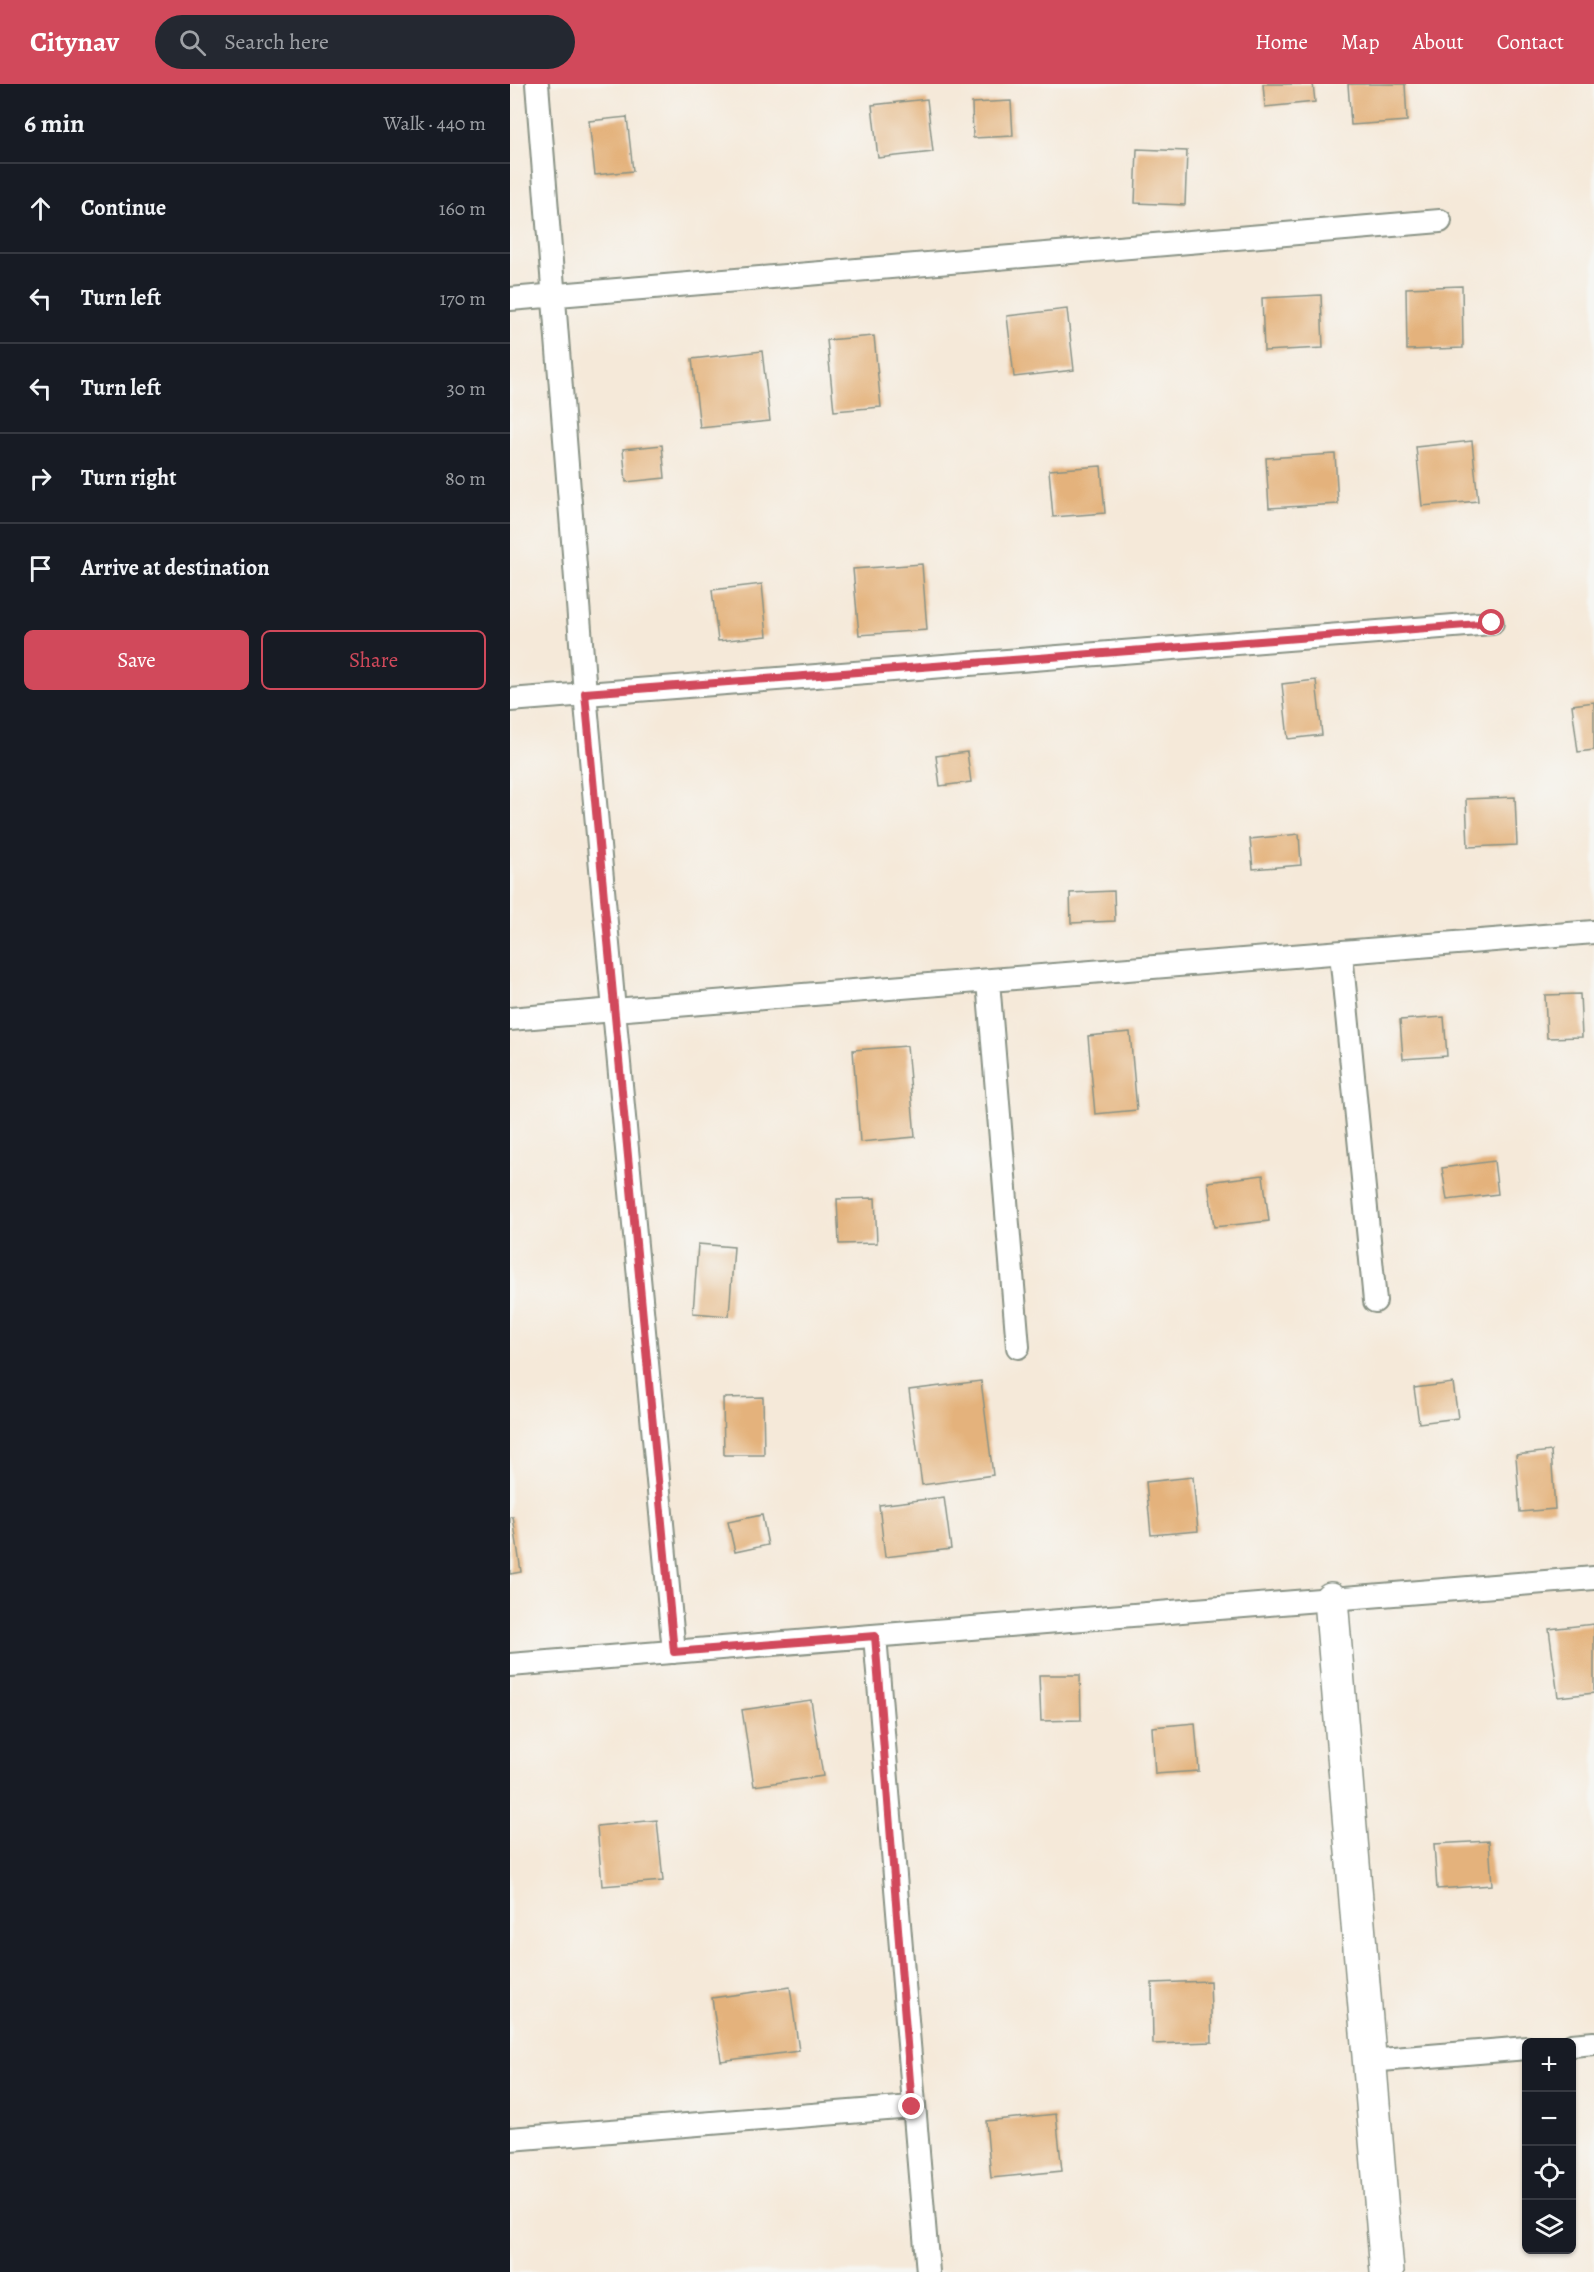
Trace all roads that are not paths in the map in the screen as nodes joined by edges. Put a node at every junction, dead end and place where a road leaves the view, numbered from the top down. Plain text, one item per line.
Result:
1 (537, 84) edge
2 (1440, 221) dead end
3 (554, 295) junction
4 (510, 299) edge
5 (1492, 623) dead end
6 (585, 693) junction
7 (510, 700) edge
8 (1594, 932) edge
9 (1341, 953) junction
10 (988, 981) junction
11 (614, 1010) junction
12 (510, 1019) edge
13 (1375, 1301) dead end
14 (1018, 1347) dead end
15 (1594, 1578) edge
16 (1331, 1599) junction
17 (875, 1636) junction
18 (674, 1652) junction
19 (510, 1665) edge
20 (1594, 2043) edge
21 (1576, 2044) edge
22 (1522, 2048) edge
23 (1369, 2061) junction
24 (912, 2107) junction
25 (510, 2139) edge
26 (928, 2272) edge
27 (1387, 2272) edge

1 - 3 lane
2 - 3 lane
3 - 4 lane
3 - 6 lane
5 - 6 lane
6 - 7 lane
6 - 11 lane
8 - 9 lane
9 - 10 lane
9 - 13 lane
10 - 11 lane
10 - 14 lane
11 - 12 lane
11 - 18 lane
15 - 16 lane
16 - 17 lane
16 - 23 street
17 - 18 lane
17 - 24 lane
18 - 19 lane
20 - 21 lane
22 - 23 lane
23 - 27 street
24 - 25 lane
24 - 26 lane

